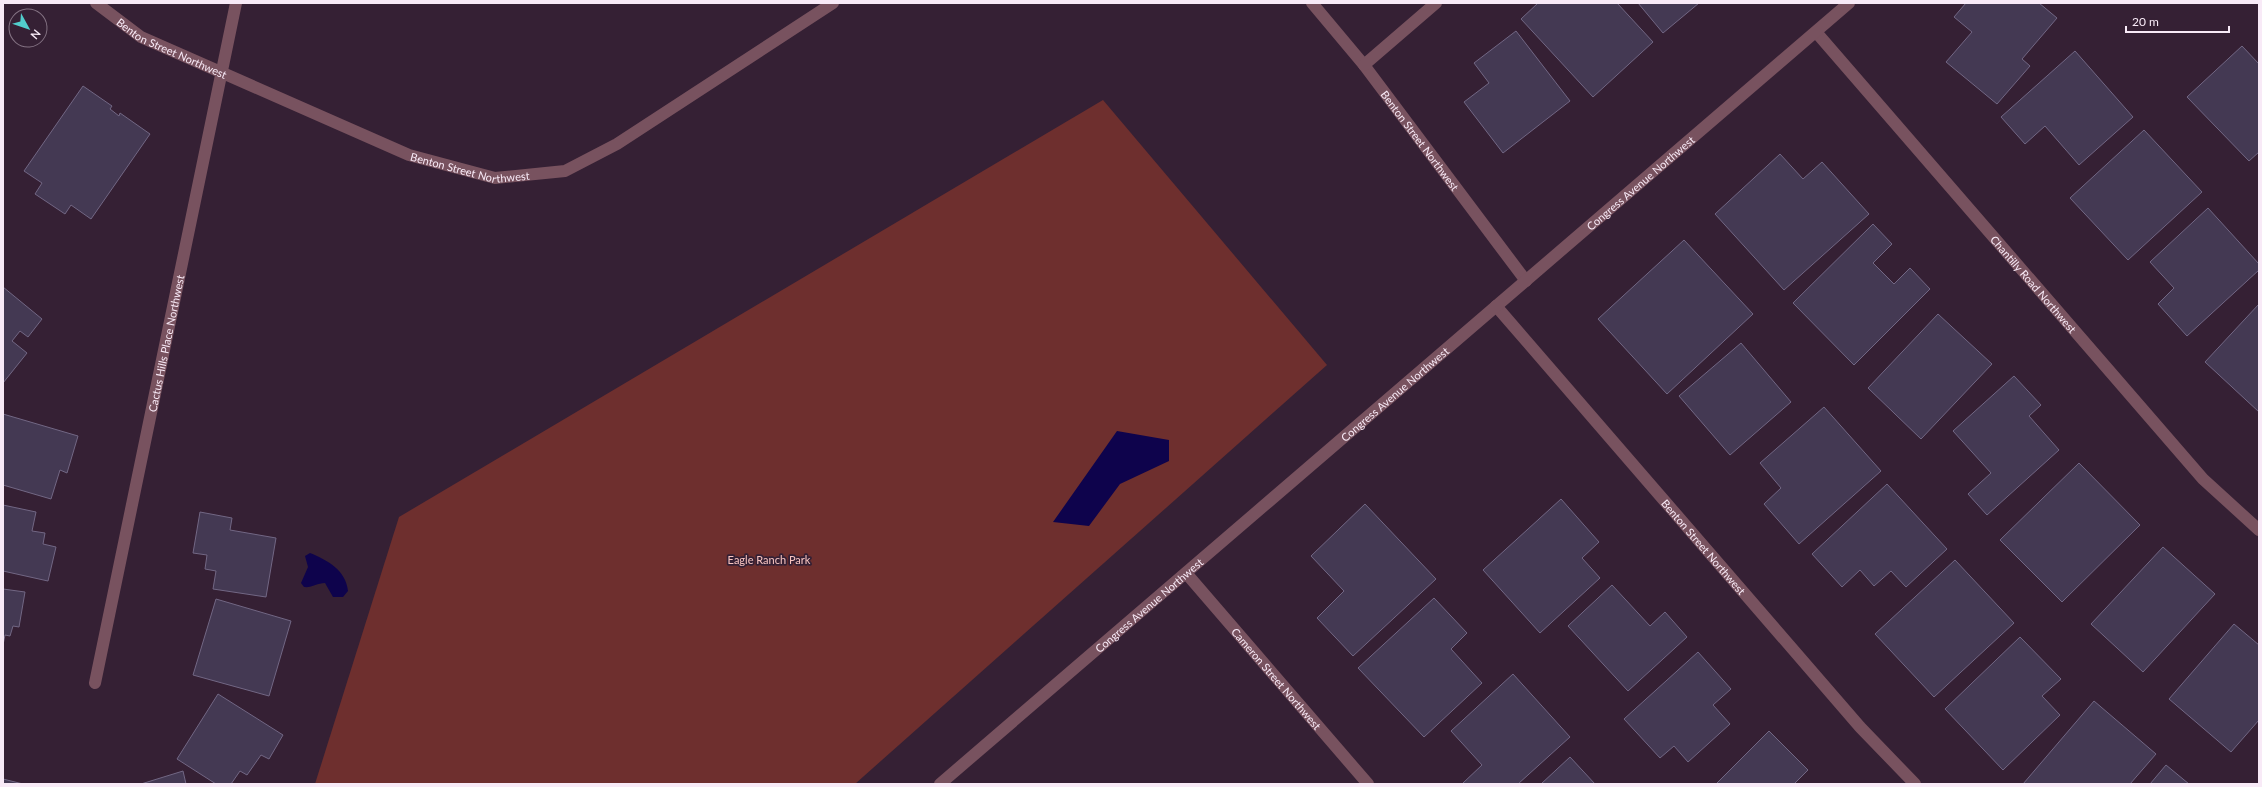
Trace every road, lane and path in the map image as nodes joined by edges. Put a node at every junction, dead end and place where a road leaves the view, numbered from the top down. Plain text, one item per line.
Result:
1 (96, 3) edge
2 (236, 3) edge
3 (833, 3) edge
4 (1312, 3) edge
5 (1436, 3) edge
6 (1849, 3) edge
7 (1816, 32) junction
8 (1364, 65) junction
9 (223, 72) junction
10 (1526, 281) junction
11 (1496, 306) junction
12 (2259, 530) edge
13 (1186, 573) junction
14 (95, 683) dead end
15 (940, 784) edge
16 (1368, 784) edge
17 (1915, 784) edge

1 - 9 street, Benton Street Northwest
2 - 9 street, Cactus Hills Place Northwest
3 - 9 street, Benton Street Northwest
4 - 8 street, Benton Street Northwest
5 - 8 street
6 - 7 street, Congress Avenue Northwest
7 - 10 street, Congress Avenue Northwest
7 - 12 street, Chantilly Road Northwest
8 - 10 street, Benton Street Northwest
9 - 14 street, Cactus Hills Place Northwest
10 - 11 street, Congress Avenue Northwest
11 - 13 street, Congress Avenue Northwest
11 - 17 street, Benton Street Northwest
13 - 15 street, Congress Avenue Northwest
13 - 16 street, Cameron Street Northwest

